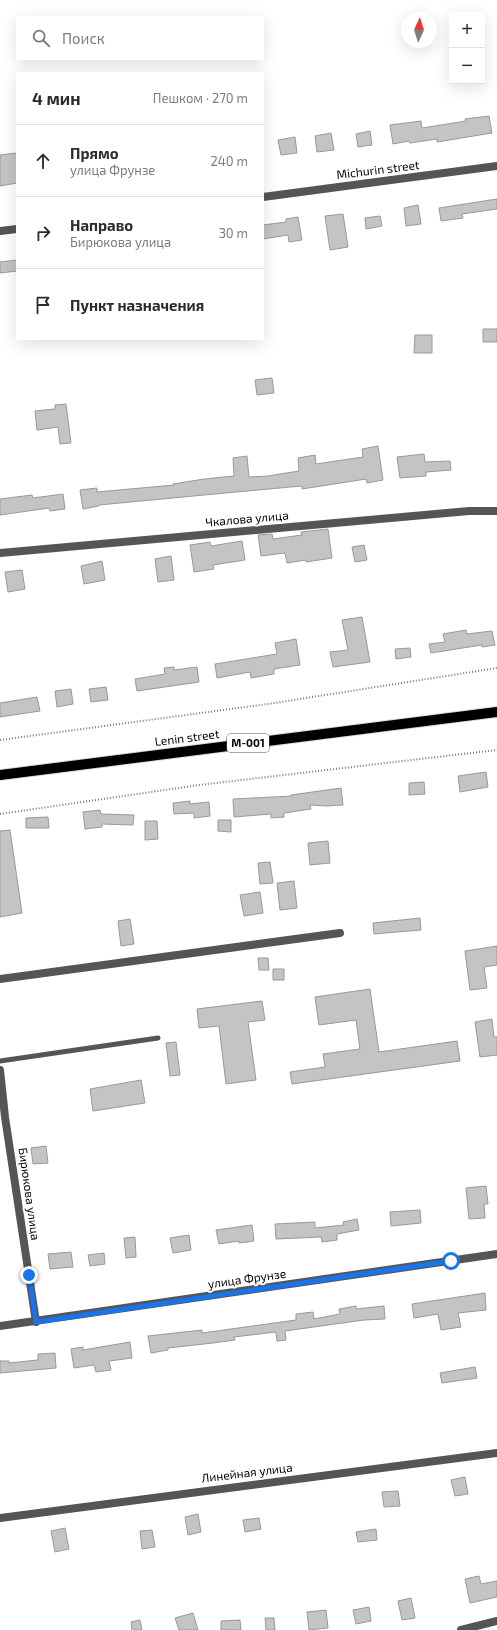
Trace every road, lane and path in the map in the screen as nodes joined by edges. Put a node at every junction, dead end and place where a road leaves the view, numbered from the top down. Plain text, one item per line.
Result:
1 (497, 166) edge
2 (264, 197) edge
3 (16, 229) edge
4 (0, 231) edge
5 (497, 511) edge
6 (0, 553) edge
7 (497, 668) edge
8 (497, 712) edge
9 (0, 740) edge
10 (497, 750) edge
11 (0, 774) edge
12 (0, 814) edge
13 (340, 933) dead end
14 (0, 979) edge
15 (158, 1038) dead end
16 (0, 1061) edge
17 (0, 1070) edge
18 (3, 1117) edge
19 (497, 1254) edge
20 (36, 1322) junction
21 (0, 1326) edge
22 (497, 1453) edge
23 (0, 1518) edge
24 (497, 1621) edge
25 (461, 1630) edge

1 - 2 street, Michurin street
3 - 4 street
5 - 6 street, Чкалова улица
7 - 9 path
8 - 11 main road, Lenin street / М-001
10 - 12 path
13 - 14 street
15 - 16 lane
17 - 18 street, Бирюкова улица
18 - 20 street, Бирюкова улица
19 - 20 street, улица Фрунзе
20 - 21 street, улица Фрунзе
22 - 23 street, Линейная улица
24 - 25 street

